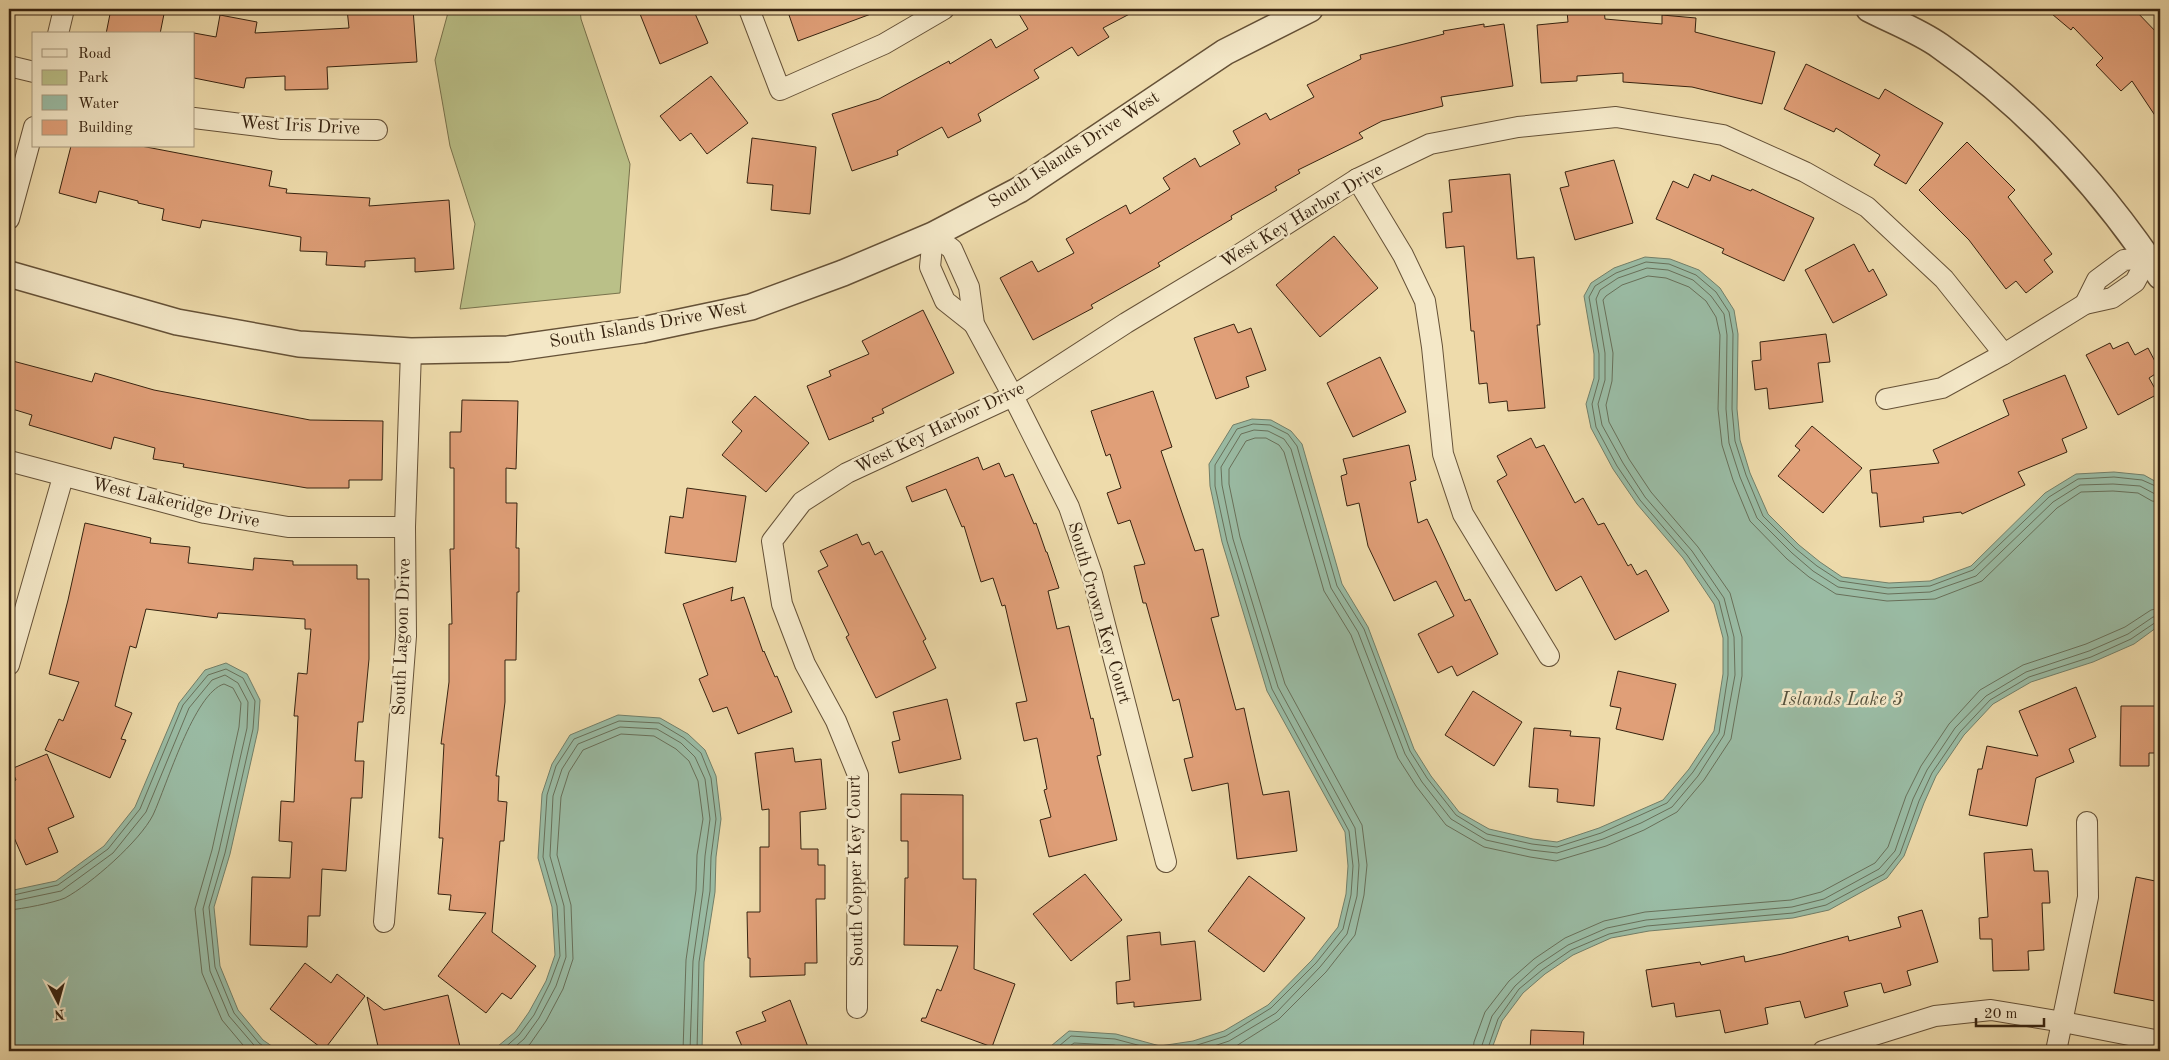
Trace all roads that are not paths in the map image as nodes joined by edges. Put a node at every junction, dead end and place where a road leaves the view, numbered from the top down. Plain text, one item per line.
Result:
1 (64, 9) edge
2 (749, 9) edge
3 (944, 9) edge
4 (1310, 9) edge
5 (1869, 9) edge
6 (58, 32) edge
7 (9, 66) edge
8 (32, 72) edge
9 (195, 118) edge
10 (377, 130) dead end
11 (32, 134) edge
12 (1357, 179) junction
13 (9, 219) edge
14 (933, 235) junction
15 (2154, 267) edge
16 (9, 274) edge
17 (974, 324) junction
18 (411, 351) junction
19 (2004, 354) junction
20 (1014, 396) junction
21 (1886, 399) dead end
22 (9, 461) edge
23 (63, 477) junction
24 (405, 528) junction
25 (772, 541) joint
26 (1549, 656) dead end
27 (9, 665) edge
28 (2087, 822) dead end
29 (1166, 862) dead end
30 (384, 922) dead end
31 (858, 1008) dead end
32 (2063, 1022) junction
33 (2160, 1041) edge
34 (1823, 1051) edge
35 (2056, 1051) edge

1 - 6 street
2 - 3 street
4 - 14 street, South Islands Drive West
5 - 15 street
7 - 8 street
9 - 10 street, West Iris Drive
11 - 13 street
12 - 19 street, West Key Harbor Drive
12 - 20 street, West Key Harbor Drive
12 - 26 street
14 - 17 street, South Crown Key Court
14 - 17 street, South Crown Key Court
14 - 18 street, South Islands Drive West
15 - 19 street
16 - 18 street, South Islands Drive West
17 - 20 street, South Crown Key Court
18 - 24 street, South Lagoon Drive
19 - 21 street
20 - 25 street, West Key Harbor Drive
20 - 29 street, South Crown Key Court
22 - 23 street, West Lakeridge Drive
23 - 24 street, West Lakeridge Drive
23 - 27 street
24 - 30 street, South Lagoon Drive
25 - 31 street, South Copper Key Court
28 - 32 street
32 - 33 street
32 - 34 street
32 - 35 street

